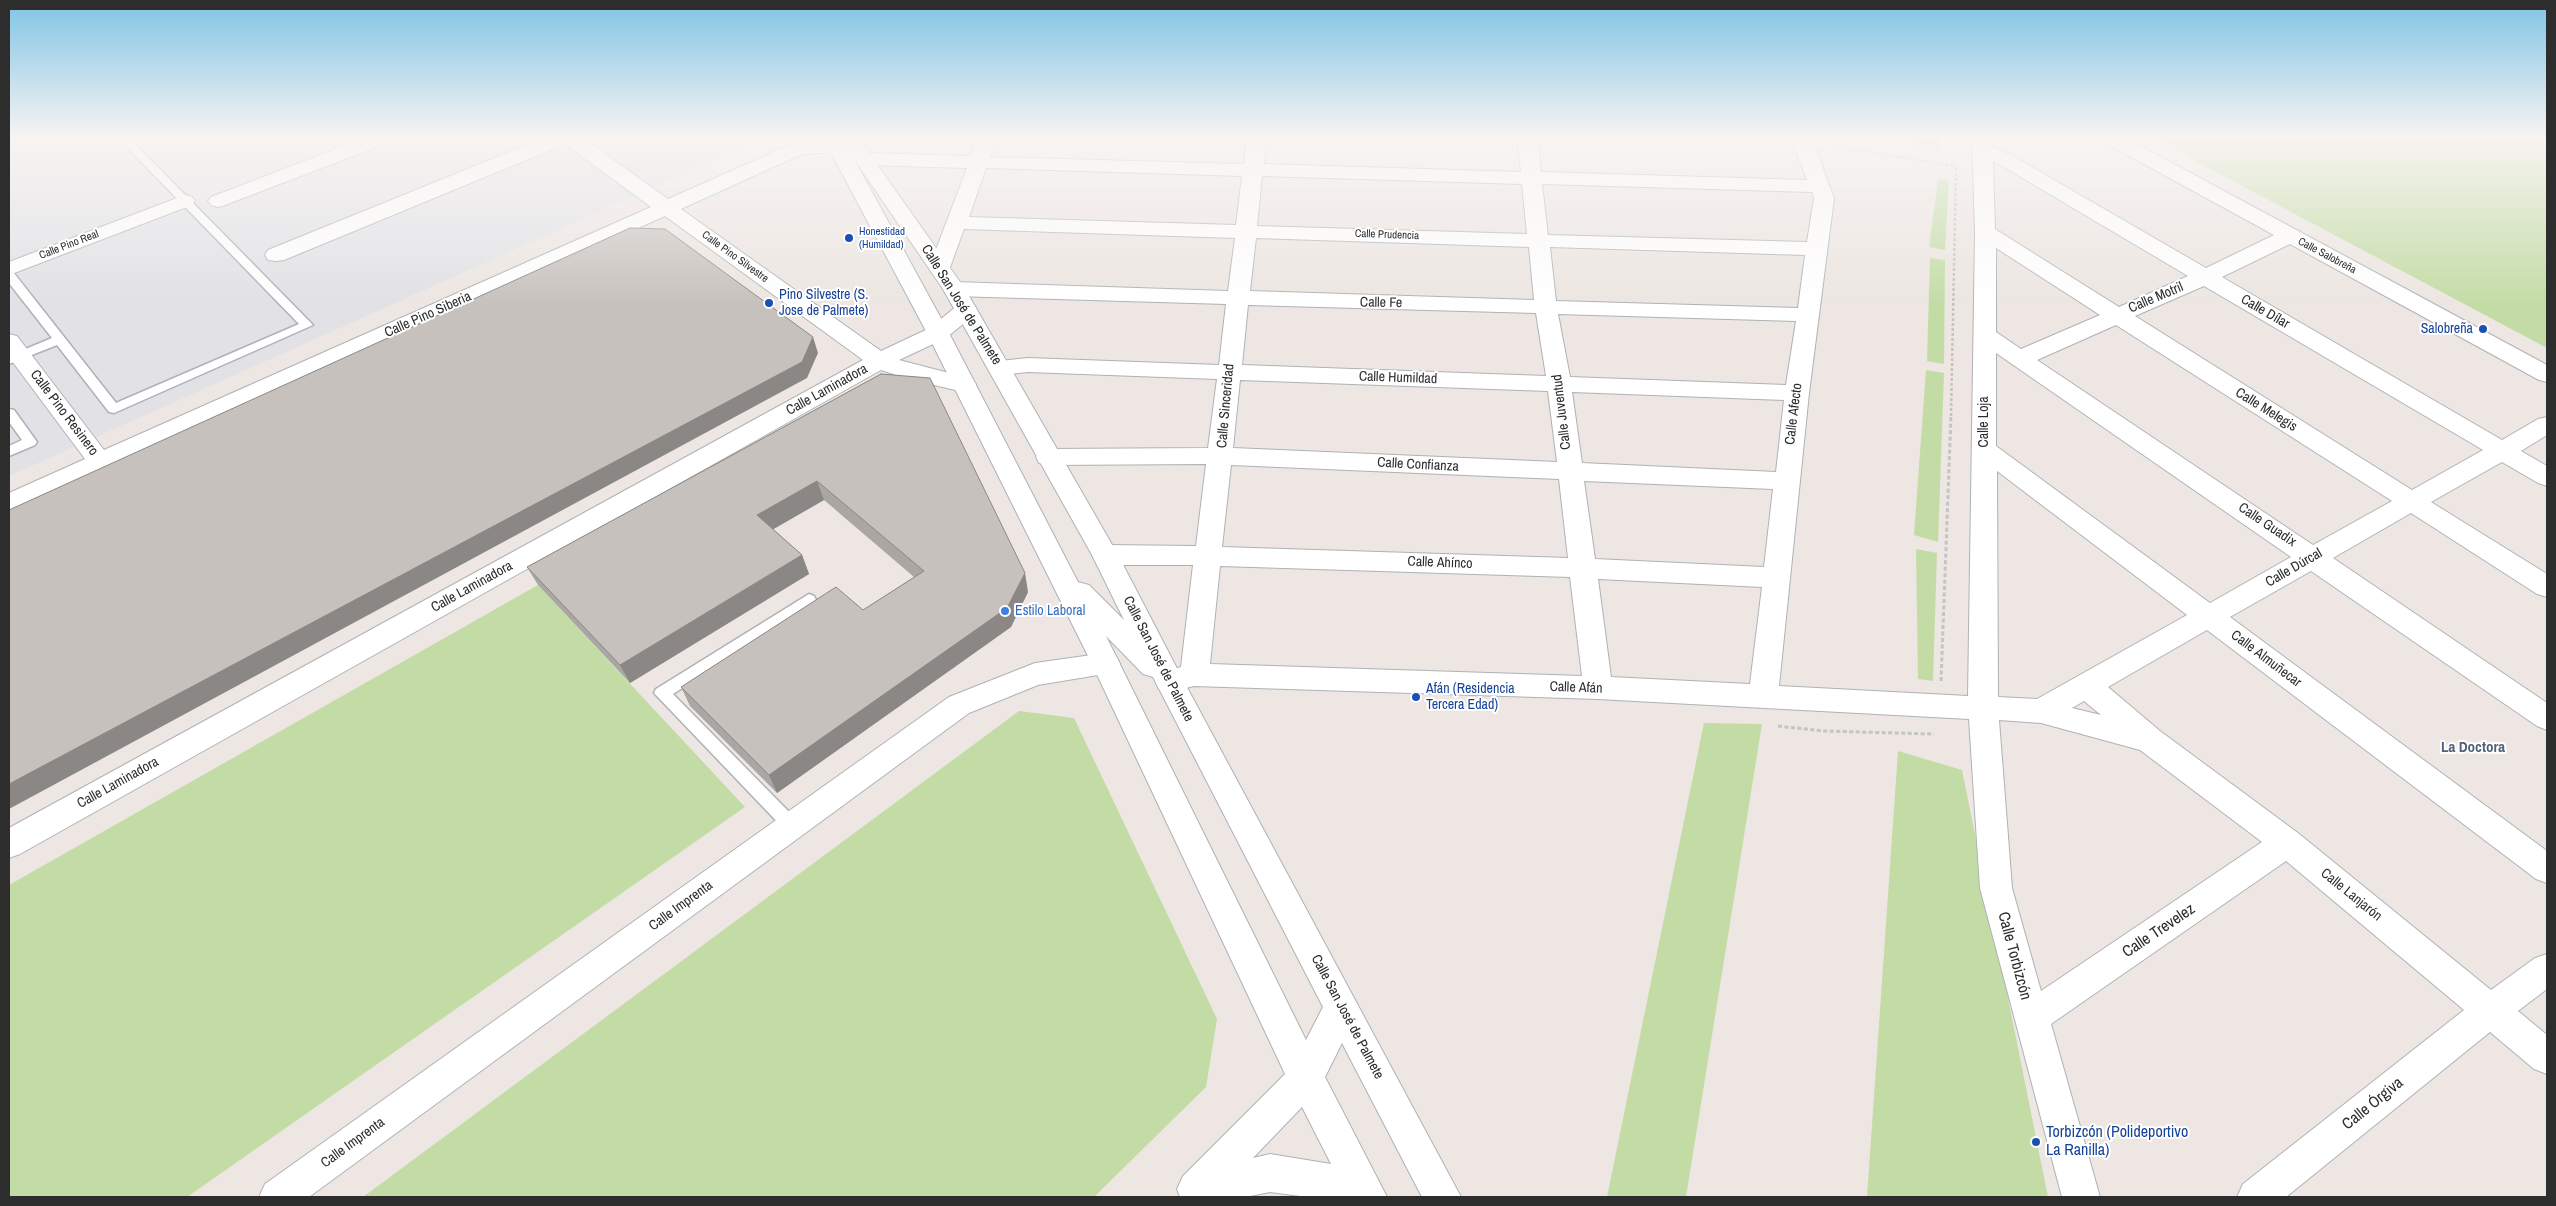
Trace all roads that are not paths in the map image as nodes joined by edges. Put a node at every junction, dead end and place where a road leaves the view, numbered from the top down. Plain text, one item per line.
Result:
1 (176, 192) edge
2 (241, 192) edge
3 (429, 192) edge
4 (645, 192) edge
5 (702, 192) edge
6 (869, 192) edge
7 (888, 192) edge
8 (968, 192) edge
9 (1249, 192) edge
10 (1534, 192) edge
11 (1823, 192) edge
12 (1984, 192) edge
13 (2061, 192) edge
14 (2210, 192) edge
15 (185, 201) junction
16 (218, 201) dead end
17 (667, 208) junction
18 (957, 223) junction
19 (1245, 230) junction
20 (1985, 232) junction
21 (2290, 236) junction
22 (1539, 240) junction
23 (1817, 248) junction
24 (276, 255) dead end
25 (940, 268) junction
26 (9, 269) edge
27 (9, 275) edge
28 (2205, 277) junction
29 (954, 288) junction
30 (1237, 299) junction
31 (1546, 307) junction
32 (966, 310) junction
33 (2115, 315) junction
34 (1808, 316) junction
35 (938, 333) junction
36 (1985, 335) junction
37 (59, 340) junction
38 (12, 352) edge
39 (2020, 358) junction
40 (878, 362) junction
41 (1000, 368) junction
42 (1228, 372) junction
43 (2547, 375) edge
44 (1559, 383) junction
45 (964, 384) junction
46 (1797, 393) junction
47 (9, 413) edge
48 (2547, 425) edge
49 (1984, 449) junction
50 (2501, 450) junction
51 (9, 451) edge
52 (1222, 456) junction
53 (1048, 457) junction
54 (100, 462) junction
55 (1569, 472) junction
56 (2547, 477) edge
57 (1786, 481) junction
58 (2412, 502) junction
59 (9, 503) edge
60 (1105, 555) junction
61 (1208, 556) junction
62 (2313, 556) junction
63 (1583, 568) junction
64 (1059, 572) junction
65 (1776, 578) junction
66 (2547, 587) edge
67 (809, 600) dead end
68 (2210, 617) junction
69 (1106, 664) junction
70 (1182, 678) junction
71 (2087, 686) junction
72 (1598, 688) junction
73 (1763, 696) junction
74 (1983, 709) junction
75 (2041, 712) junction
76 (2547, 718) edge
77 (2149, 740) junction
78 (792, 826) junction
79 (2287, 843) junction
80 (9, 844) edge
81 (2547, 870) edge
82 (2547, 969) edge
83 (1341, 1006) junction
84 (2490, 1011) junction
85 (2030, 1018) junction
86 (2547, 1057) edge
87 (1306, 1078) junction
88 (1192, 1193) edge
89 (278, 1197) edge
90 (1353, 1197) edge
91 (1368, 1197) edge
92 (1442, 1197) edge
93 (2081, 1197) edge
94 (2256, 1197) edge

1 - 15 lane
2 - 16 street
3 - 24 street
4 - 17 street, Calle Pino Silvestre
5 - 17 street, Calle Pino Siberia
6 - 35 street
7 - 25 street, Calle San José de Palmete
8 - 18 street
9 - 19 street, Calle Sinceridad
10 - 22 street, Calle Juventud
11 - 23 street, Calle Afecto
12 - 20 street, Calle Loja
13 - 28 street, Calle Dílar
14 - 21 street, Calle Salobreña
15 - 26 street, Calle Pino Real
15 - 37 lane
17 - 40 street, Calle Pino Silvestre
17 - 54 street, Calle Pino Siberia
18 - 19 street, Calle Prudencia
18 - 25 street
19 - 22 street, Calle Prudencia
19 - 30 street, Calle Sinceridad
20 - 33 street, Calle Melegis
20 - 36 street, Calle Loja
21 - 28 street, Calle Motril
21 - 43 street, Calle Salobreña
22 - 23 street, Calle Prudencia
22 - 31 street, Calle Juventud
23 - 34 street, Calle Afecto
25 - 29 street, Calle San José de Palmete
27 - 37 lane
28 - 33 street, Calle Motril
28 - 50 street, Calle Dílar
29 - 30 street, Calle Fe
29 - 32 street, Calle San José de Palmete
30 - 31 street, Calle Fe
30 - 42 street, Calle Sinceridad
31 - 34 street, Calle Fe
31 - 44 street, Calle Juventud
32 - 35 street, Calle Laminadora
32 - 41 street, Calle San José de Palmete
33 - 39 street, Calle Motril
33 - 58 street, Calle Melegis
34 - 46 street, Calle Afecto
35 - 40 street, Calle Laminadora
35 - 45 street
36 - 39 street, Calle Guadix
36 - 49 street, Calle Loja
37 - 38 lane
38 - 54 street, Calle Pino Resinero
39 - 62 street, Calle Guadix
40 - 45 street, Calle Pino Silvestre
40 - 80 street, Calle Laminadora
41 - 42 street, Calle Humildad
41 - 53 street, Calle San José de Palmete
42 - 44 street, Calle Humildad
42 - 52 street, Calle Sinceridad
44 - 46 street, Calle Humildad
44 - 55 street, Calle Juventud
45 - 64 street
46 - 57 street, Calle Afecto
47 - 51 lane
48 - 50 street, Calle Dúrcal
49 - 68 street, Calle Almuñecar
49 - 74 street, Calle Loja
50 - 56 street, Calle Dílar
50 - 58 street, Calle Dúrcal
52 - 53 street, Calle Confianza
52 - 55 street, Calle Confianza
52 - 61 street, Calle Sinceridad
53 - 60 street, Calle San José de Palmete
54 - 59 street, Calle Pino Siberia
55 - 57 street, Calle Confianza
55 - 63 street, Calle Juventud
57 - 65 street, Calle Afecto
58 - 62 street, Calle Dúrcal
58 - 66 street, Calle Melegis
60 - 61 street, Calle Ahínco
60 - 70 street, Calle San José de Palmete
61 - 63 street, Calle Ahínco
61 - 70 street, Calle Sinceridad
62 - 68 street, Calle Dúrcal
62 - 76 street, Calle Guadix
63 - 65 street, Calle Ahínco
63 - 72 street, Calle Juventud
64 - 69 street
64 - 70 street
65 - 73 street, Calle Afecto
67 - 78 lane
68 - 71 street, Calle Dúrcal
68 - 81 street, Calle Almuñecar
69 - 70 street, Calle Afán
69 - 78 street, Calle Imprenta
69 - 87 street
70 - 72 street, Calle Afán
70 - 83 street, Calle San José de Palmete
71 - 75 street, Calle Dúrcal
71 - 77 street, Calle Lanjarón
72 - 73 street, Calle Afán
73 - 74 street, Calle Afán
74 - 75 street, Calle Lanjarón
74 - 85 street, Calle Torbizcón
75 - 77 street, Calle Lanjarón
77 - 79 street, Calle Lanjarón
78 - 89 street, Calle Imprenta
79 - 84 street, Calle Lanjarón
79 - 85 street, Calle Trevelez
82 - 84 street, Calle Órgiva
83 - 87 street
83 - 92 street, Calle San José de Palmete
84 - 86 street, Calle Lanjarón
84 - 94 street, Calle Órgiva
85 - 93 street, Calle Torbizcón
87 - 88 street
87 - 91 street
88 - 90 street

